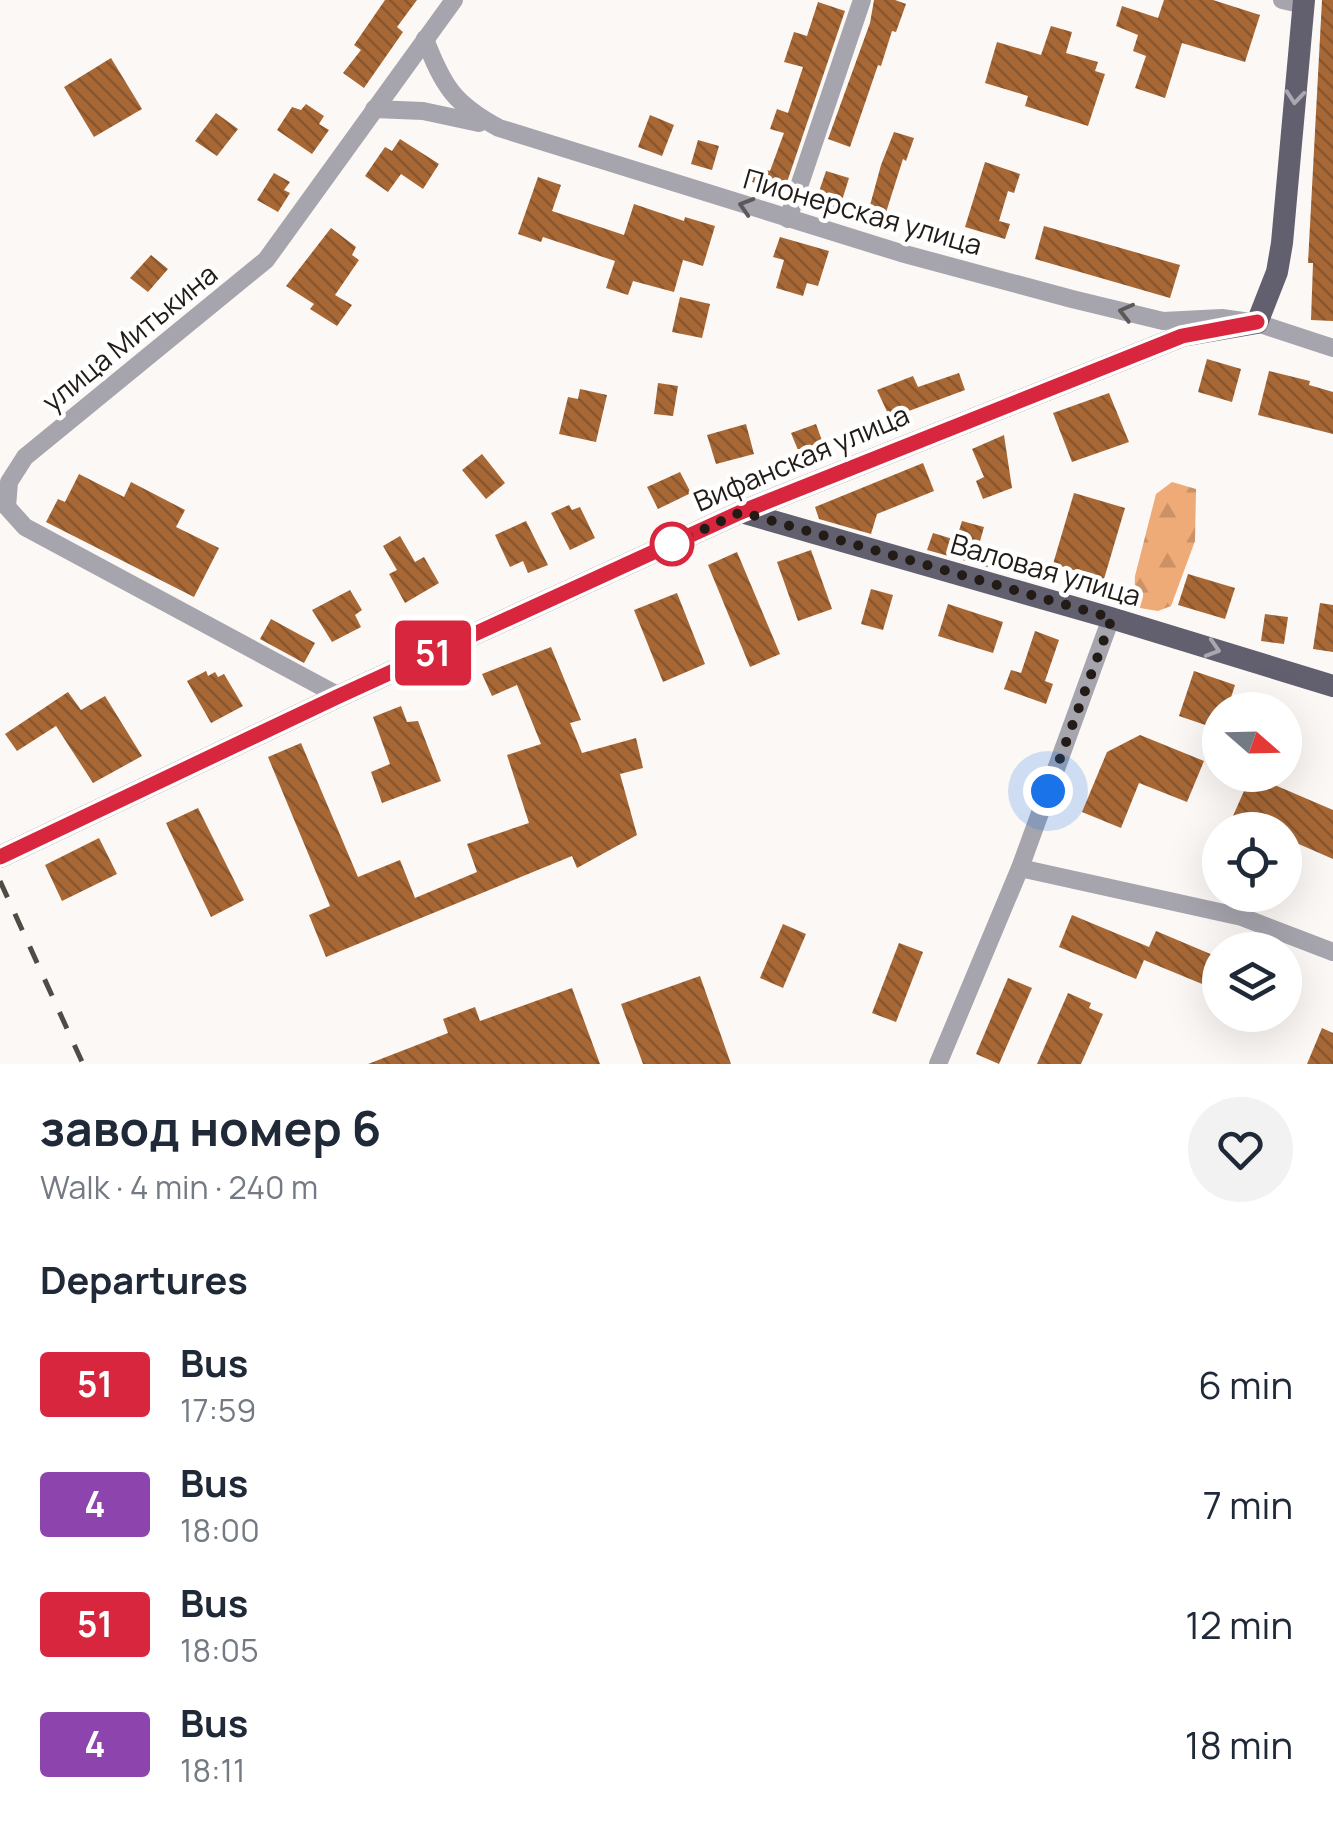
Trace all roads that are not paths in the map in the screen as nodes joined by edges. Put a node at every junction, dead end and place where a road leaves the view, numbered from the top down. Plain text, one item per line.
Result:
1 (454, 0) edge
2 (862, 0) edge
3 (1297, 2) edge
4 (425, 39) junction
5 (374, 109) junction
6 (499, 128) junction
7 (788, 219) junction
8 (1257, 322) junction
9 (1333, 348) edge
10 (741, 512) junction
11 (1112, 618) junction
12 (1333, 686) edge
13 (339, 696) junction
14 (0, 857) edge
15 (1020, 868) junction
16 (1333, 952) edge
17 (938, 1064) edge

1 - 4 street, улица Митькина
2 - 7 street
3 -> 8 main road
4 - 5 street, улица Митькина
4 - 6 street, Пионерская улица
5 - 6 street
5 - 13 street, улица Митькина
7 -> 6 street, Пионерская улица
8 -> 7 street, Пионерская улица
8 - 9 street, Пионерская улица
8 - 10 main road, Вифанская улица
10 - 11 main road, Валовая улица
10 - 13 main road, Вифанская улица
11 -> 12 main road, Валовая улица
11 - 15 street
13 - 14 main road, Вифанская улица
15 - 16 street
15 - 17 street

